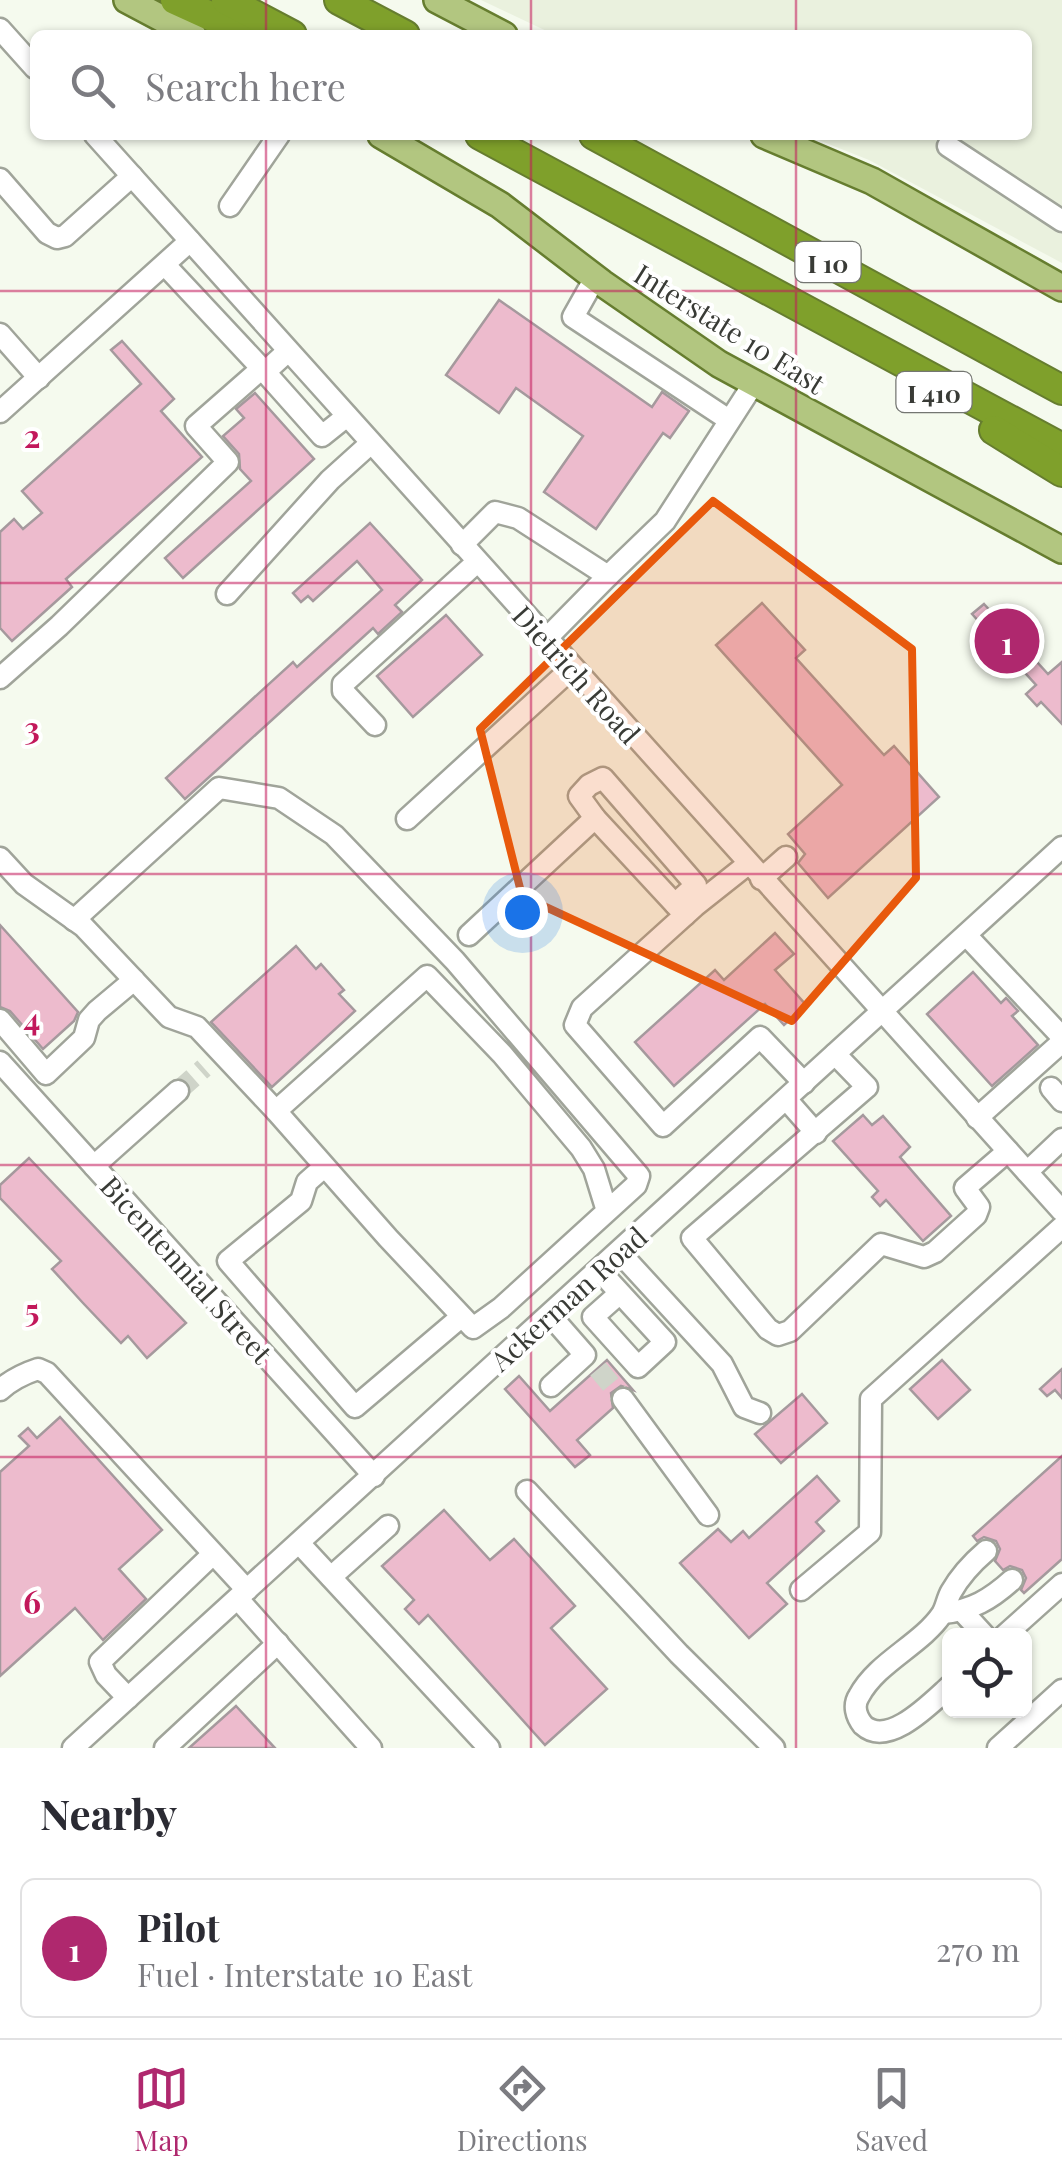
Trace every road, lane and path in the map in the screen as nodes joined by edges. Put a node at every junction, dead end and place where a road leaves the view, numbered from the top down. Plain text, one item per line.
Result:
1 (127, 0) edge
2 (175, 0) edge
3 (226, 0) edge
4 (338, 0) edge
5 (437, 0) edge
6 (0, 29) edge
7 (184, 30) edge
8 (241, 30) edge
9 (283, 30) edge
10 (395, 30) edge
11 (494, 30) edge
12 (30, 62) edge
13 (100, 140) edge
14 (276, 140) edge
15 (390, 140) edge
16 (472, 140) edge
17 (489, 140) edge
18 (603, 140) edge
19 (776, 140) edge
20 (948, 146) dead end
21 (132, 176) junction
22 (0, 179) edge
23 (230, 206) dead end
24 (1062, 221) edge
25 (644, 222) junction
26 (190, 241) junction
27 (165, 265) junction
28 (595, 278) junction
29 (1062, 288) edge
30 (807, 310) junction
31 (0, 334) edge
32 (288, 351) junction
33 (1018, 366) junction
34 (263, 370) junction
35 (39, 378) junction
36 (1062, 382) edge
37 (754, 383) junction
38 (1062, 390) edge
39 (0, 412) edge
40 (347, 416) junction
41 (729, 420) junction
42 (371, 443) junction
43 (1062, 448) edge
44 (1062, 472) edge
45 (462, 545) junction
46 (1062, 550) edge
47 (477, 562) junction
48 (608, 576) junction
49 (227, 594) dead end
50 (546, 639) junction
51 (572, 668) junction
52 (0, 678) edge
53 (375, 725) dead end
54 (595, 818) junction
55 (407, 820) dead end
56 (1062, 847) edge
57 (786, 857) dead end
58 (0, 858) edge
59 (755, 872) junction
60 (680, 910) junction
61 (74, 920) junction
62 (469, 934) dead end
63 (966, 935) junction
64 (134, 980) junction
65 (881, 1012) junction
66 (0, 1020) edge
67 (1062, 1040) edge
68 (221, 1052) junction
69 (835, 1054) junction
70 (0, 1062) edge
71 (204, 1068) tunnel mouth
72 (804, 1083) junction
73 (178, 1091) tunnel mouth
74 (786, 1099) junction
75 (276, 1111) junction
76 (978, 1118) junction
77 (816, 1133) junction
78 (1062, 1139) edge
79 (1008, 1151) junction
80 (94, 1166) junction
81 (324, 1167) junction
82 (1026, 1172) junction
83 (612, 1207) junction
84 (1062, 1210) edge
85 (1062, 1227) edge
86 (642, 1231) junction
87 (620, 1253) junction
88 (599, 1270) junction
89 (620, 1293) dead end
90 (501, 1308) junction
91 (550, 1314) junction
92 (461, 1316) junction
93 (525, 1338) junction
94 (551, 1386) dead end
95 (0, 1390) edge
96 (624, 1399) tunnel mouth
97 (760, 1413) dead end
98 (374, 1476) junction
99 (527, 1491) dead end
100 (708, 1515) dead end
101 (388, 1526) dead end
102 (299, 1543) junction
103 (986, 1551) dead end
104 (214, 1554) junction
105 (331, 1577) junction
106 (1012, 1580) dead end
107 (1062, 1584) edge
108 (802, 1590) dead end
109 (242, 1595) junction
110 (953, 1612) junction
111 (974, 1628) edge
112 (1013, 1628) edge
113 (278, 1644) junction
114 (1062, 1690) edge
115 (942, 1693) edge
116 (128, 1698) junction
117 (73, 1748) edge
118 (165, 1748) edge
119 (371, 1748) edge
120 (489, 1748) edge
121 (774, 1748) edge
122 (998, 1748) edge

1 - 7 main road
2 - 8 highway
3 - 9 highway
4 - 10 highway
5 - 11 main road
6 - 12 street
13 - 21 street, Dietrich Road
14 - 23 street
15 - 28 main road, Interstate 10 East
16 - 25 highway
17 - 25 highway, I 10
18 - 33 highway, I 10
19 - 29 main road
20 - 24 street
21 - 22 street
21 - 26 street, Dietrich Road
25 - 30 highway, I 10
26 - 27 street
26 - 32 street, Dietrich Road
27 - 34 street
27 - 35 street
28 - 37 main road, Interstate 10 East
28 - 41 street
30 - 43 highway, I 10
30 - 44 highway, I 410
31 - 35 street
32 - 34 street
32 - 40 street, Dietrich Road
33 - 36 highway
33 - 38 highway, I 10
34 - 40 street
34 - 52 street
35 - 39 street
37 - 41 street
37 - 46 main road, Interstate 10 East
40 - 42 street, Dietrich Road
41 - 48 street
42 - 45 street, Dietrich Road
42 - 49 street
45 - 47 street, Dietrich Road
45 - 48 street
47 - 50 street, Dietrich Road
47 - 53 street
48 - 50 street
50 - 51 street, Dietrich Road
51 - 55 street
51 - 59 street, Dietrich Road
54 - 60 street
54 - 60 street
54 - 62 street
56 - 63 street, Ackerman Road
57 - 59 street
58 - 61 street
59 - 60 street
59 - 65 street, Dietrich Road
60 - 72 street
61 - 64 street
61 - 83 street
63 - 65 street, Ackerman Road
63 - 67 street
64 - 66 street
64 - 68 street
65 - 69 street, Ackerman Road
65 - 76 street, Dietrich Road
67 - 76 street
68 - 71 street
68 - 75 street
69 - 72 street, Ackerman Road
69 - 77 street
70 - 80 street, Bicentennial Street
72 - 74 street, Ackerman Road
73 - 80 street
74 - 77 street
74 - 86 street, Ackerman Road
75 - 81 street
75 - 83 street
76 - 79 street, Dietrich Road
77 - 79 street
78 - 82 street
79 - 82 street, Dietrich Road
80 - 98 street, Bicentennial Street
81 - 92 street
81 - 92 street
82 - 84 street, Dietrich Road
83 - 86 street
83 - 90 street
85 - 108 street
86 - 87 street, Ackerman Road
87 - 88 street, Ackerman Road
87 - 97 street
88 - 89 street
88 - 91 street, Ackerman Road
90 - 92 street
90 - 93 street
91 - 93 street, Ackerman Road
91 - 94 street
93 - 98 street, Ackerman Road
95 - 104 street
96 - 100 street
98 - 102 street, Ackerman Road
99 - 121 street
101 - 105 street
102 - 105 street
102 - 109 street, Ackerman Road
103 - 110 street
104 - 109 street
104 - 116 street
105 - 120 street
106 - 110 street
107 - 112 street
109 - 113 street
109 - 116 street, Ackerman Road
110 - 111 street
110 - 115 street
113 - 118 street
113 - 119 street
114 - 122 street
116 - 117 street, Ackerman Road

